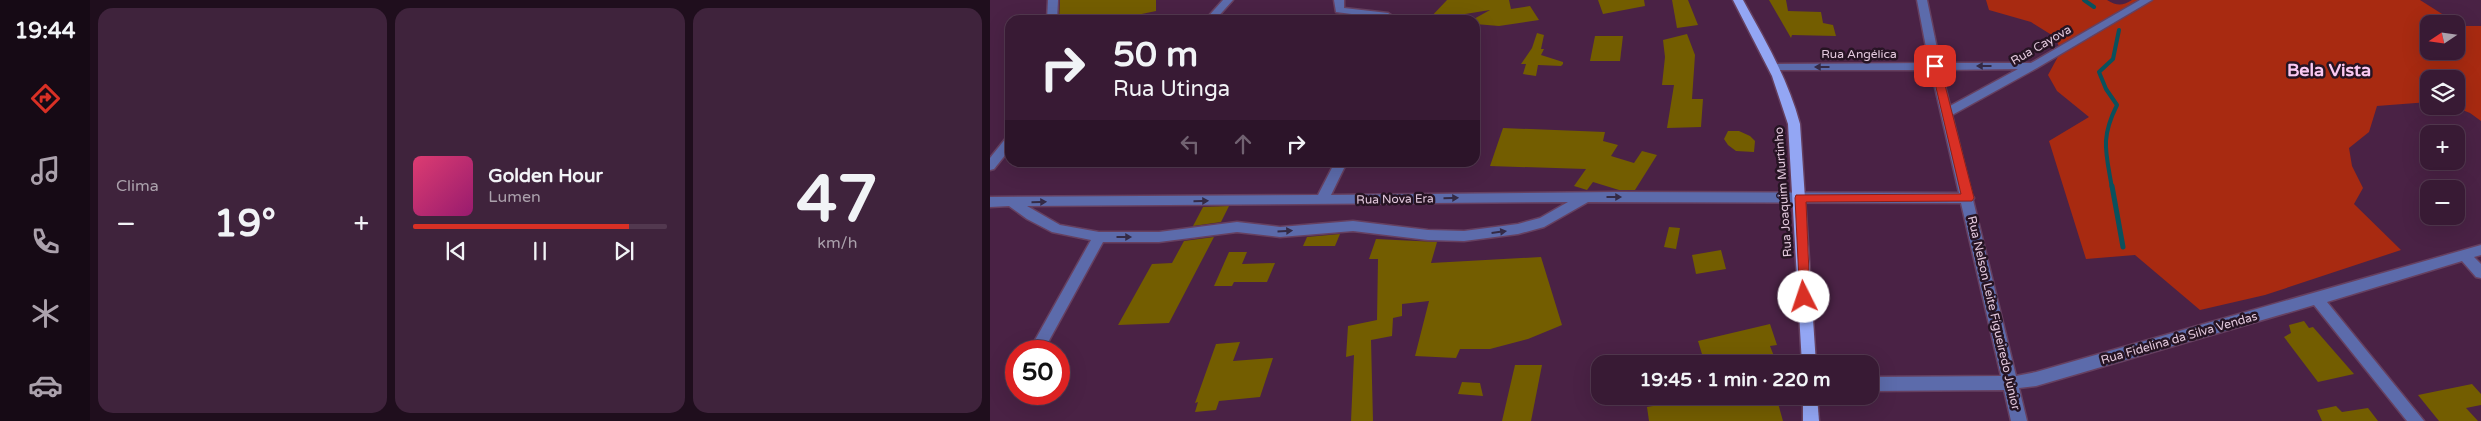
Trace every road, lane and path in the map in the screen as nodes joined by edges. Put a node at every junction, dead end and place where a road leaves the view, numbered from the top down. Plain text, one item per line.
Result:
1 (1053, 0) edge
2 (1228, 0) edge
3 (1339, 0) edge
4 (1738, 0) edge
5 (1922, 0) edge
6 (2147, 0) edge
7 (1052, 15) edge
8 (1214, 15) edge
9 (1379, 15) edge
10 (1935, 66) junction
11 (2033, 66) junction
12 (1775, 67) junction
13 (1948, 112) junction
14 (1005, 147) edge
15 (990, 166) edge
16 (1338, 167) edge
17 (1586, 197) junction
18 (1800, 198) junction
19 (1968, 198) junction
20 (1322, 200) junction
21 (990, 202) edge
22 (1013, 203) junction
23 (1099, 237) junction
24 (2481, 250) edge
25 (2464, 255) junction
26 (2481, 273) edge
27 (2317, 299) junction
28 (1042, 340) edge
29 (1808, 355) edge
30 (2010, 383) junction
31 (1879, 384) edge
32 (1811, 405) edge
33 (1812, 421) edge
34 (2019, 421) edge
35 (2416, 421) edge

1 - 7 street
2 - 8 street
3 - 9 street
4 - 12 main road, Rua Joaquim Murtinho
5 - 10 street, Rua Nelson Leite Figueiredo Júnior
6 - 11 street, Rua Cayova
11 -> 10 street, Rua Angélica
10 -> 12 street, Rua Angélica
10 - 13 street, Rua Nelson Leite Figueiredo Júnior
11 - 13 street, Rua Cayova
12 - 18 main road, Rua Joaquim Murtinho
13 - 19 street, Rua Nelson Leite Figueiredo Júnior
14 - 15 street
16 - 20 street
17 -> 18 street, Rua Nova Era
20 -> 17 street, Rua Nova Era
23 -> 17 street
18 - 19 street, Rua Nova Era
18 - 29 main road, Rua Joaquim Murtinho
19 - 30 street, Rua Nelson Leite Figueiredo Júnior
22 -> 20 street, Rua Nova Era
21 - 22 street, Rua Nova Era
22 - 23 street
23 - 28 street
24 - 25 street, Rua Fidelina da Silva Vendas
25 - 26 street
25 - 27 street, Rua Fidelina da Silva Vendas
27 - 30 street, Rua Fidelina da Silva Vendas
27 - 35 street
30 - 31 street, Rua Fidelina da Silva Vendas
30 - 34 street, Rua Nelson Leite Figueiredo Júnior
32 - 33 main road

